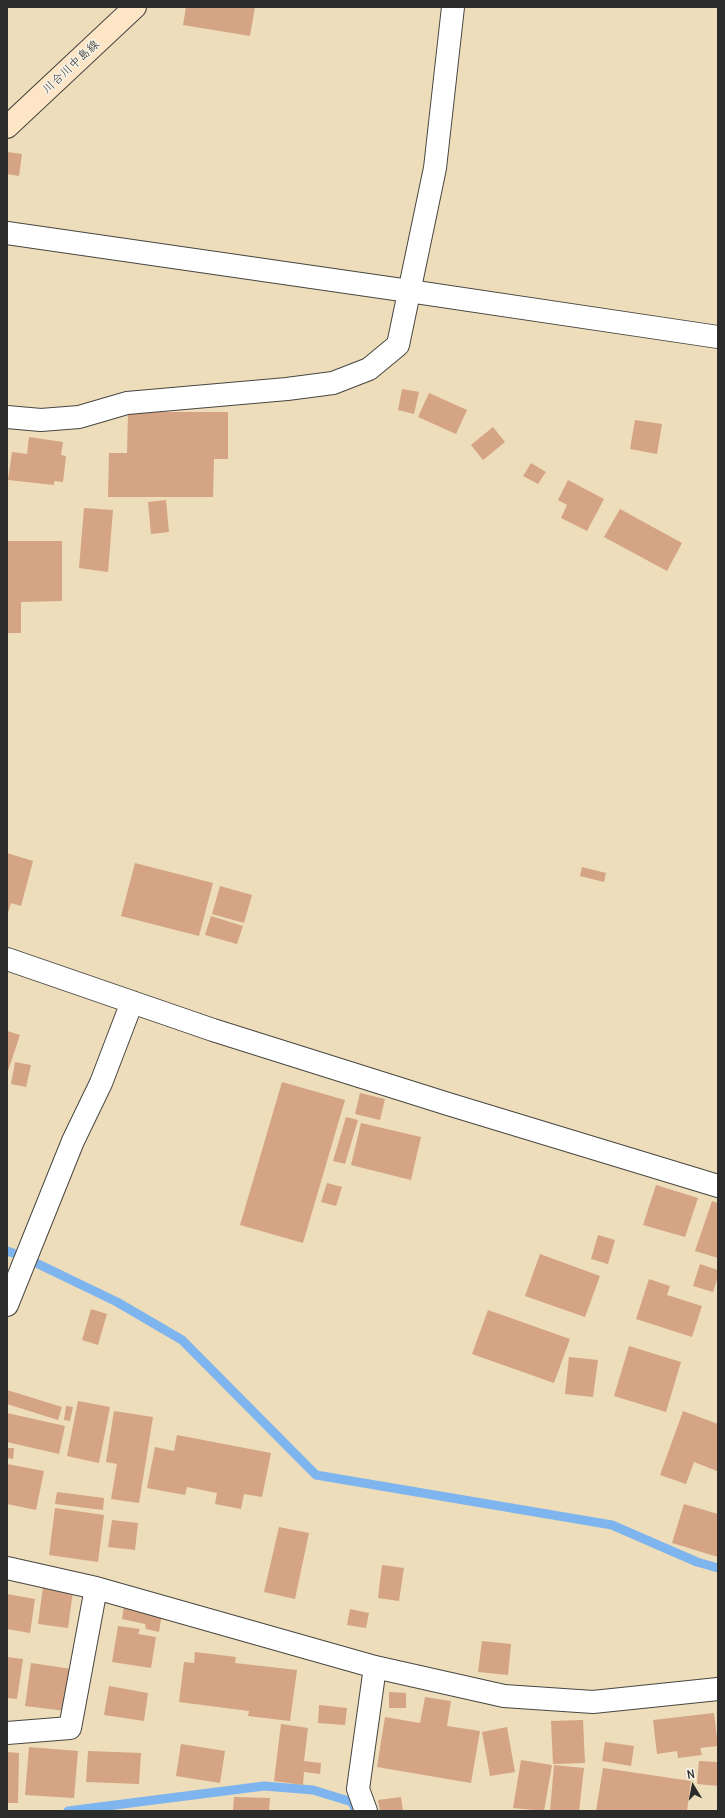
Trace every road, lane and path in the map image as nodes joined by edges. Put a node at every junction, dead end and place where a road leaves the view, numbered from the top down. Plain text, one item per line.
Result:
1 (134, 7) edge
2 (452, 7) edge
3 (7, 127) edge
4 (7, 233) edge
5 (409, 291) junction
6 (718, 337) edge
7 (7, 417) edge
8 (7, 959) edge
9 (132, 1002) junction
10 (718, 1186) edge
11 (7, 1305) edge
12 (7, 1568) edge
13 (96, 1588) junction
14 (375, 1667) junction
15 (718, 1689) edge
16 (7, 1733) edge
17 (366, 1811) edge

1 - 3 main road, 川合川中島線
2 - 5 street
4 - 5 street
5 - 6 street
5 - 7 street
8 - 9 street
9 - 10 street
9 - 11 street
12 - 13 street
13 - 14 street
13 - 16 street
14 - 15 street
14 - 17 street

